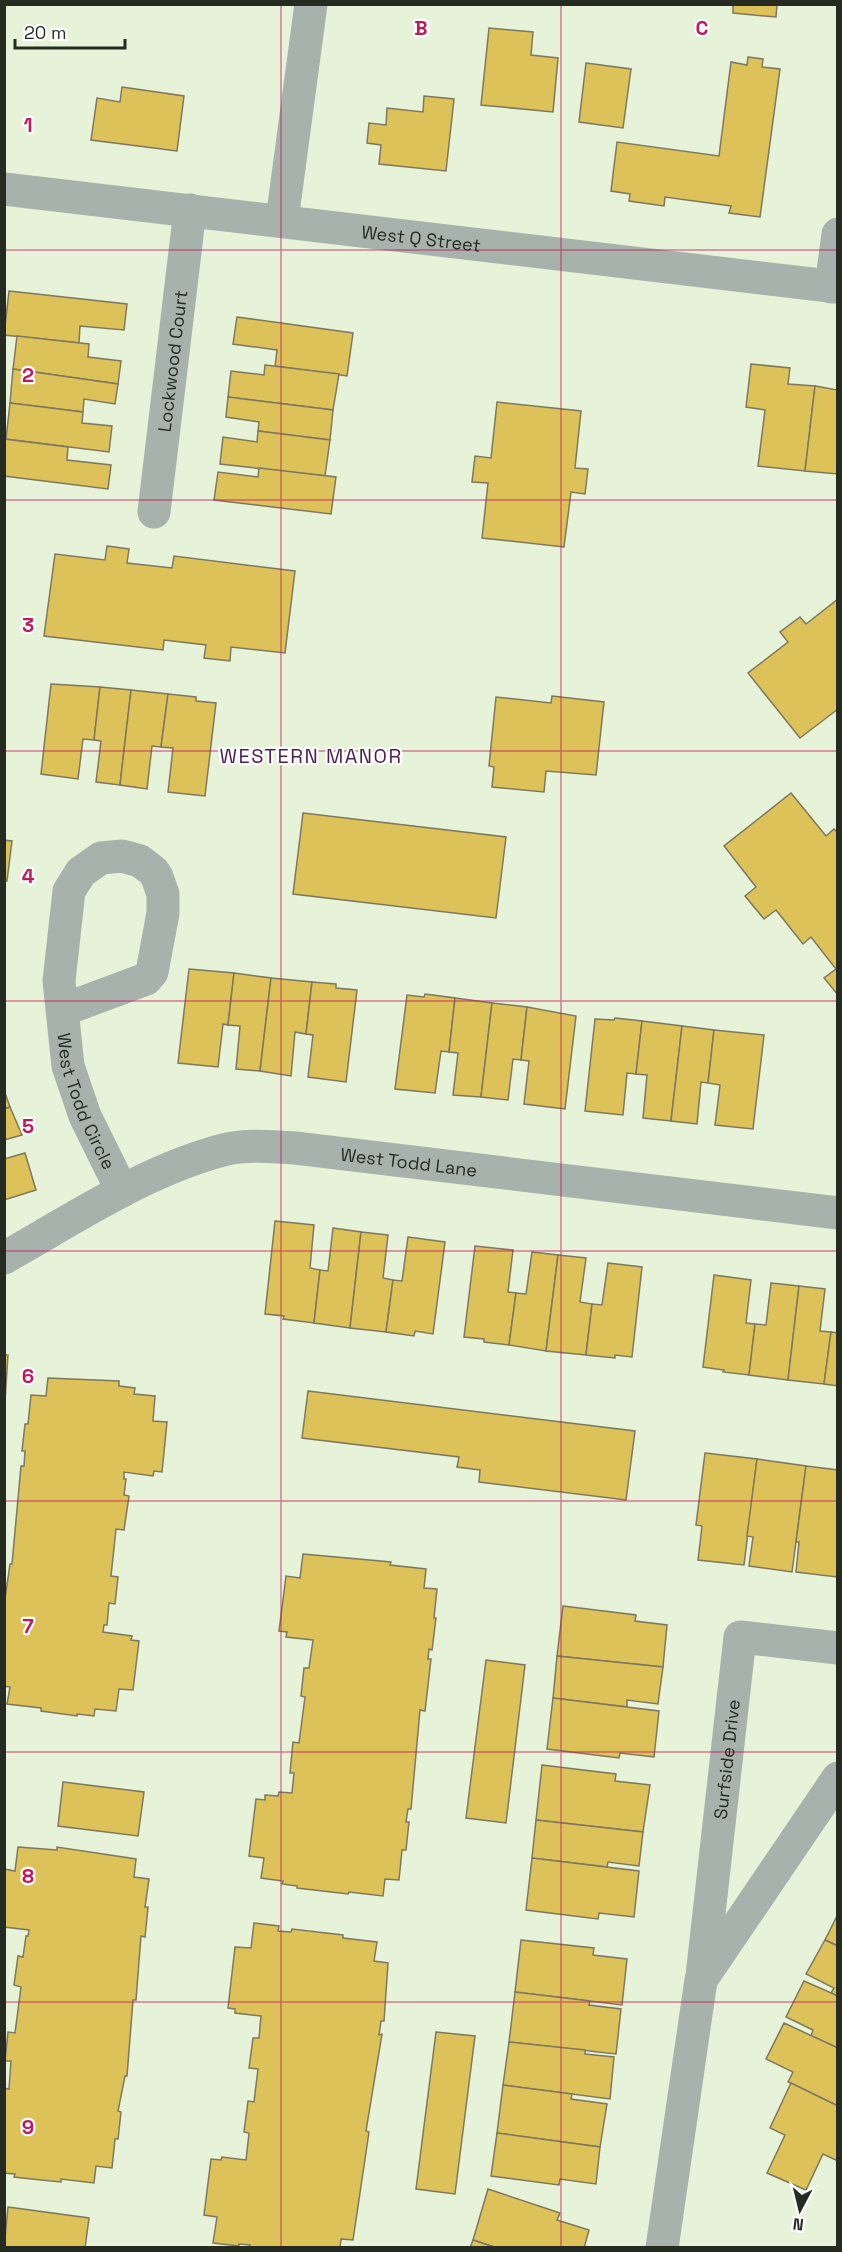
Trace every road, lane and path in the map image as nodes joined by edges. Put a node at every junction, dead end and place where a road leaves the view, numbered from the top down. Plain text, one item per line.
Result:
1 (311, 4) edge
2 (4, 189) edge
3 (190, 210) junction
4 (282, 220) junction
5 (837, 234) edge
6 (834, 287) edge
7 (154, 512) dead end
8 (63, 1010) junction
9 (122, 1191) junction
10 (837, 1213) edge
11 (4, 1258) edge
12 (837, 1648) edge
13 (837, 1778) edge
14 (701, 1980) junction
15 (662, 2247) edge

1 - 4 street
2 - 3 street, West Q Street
3 - 4 street, West Q Street
3 - 7 street, Lockwood Court
4 - 6 street, West Q Street
5 - 6 street
8 - 8 street, West Todd Circle
8 - 9 street, West Todd Circle
9 - 10 street, West Todd Lane
9 - 11 street, West Todd Lane
12 - 14 street, Surfside Drive
13 - 14 street, Surfside Drive
14 - 15 street, Surfside Drive

